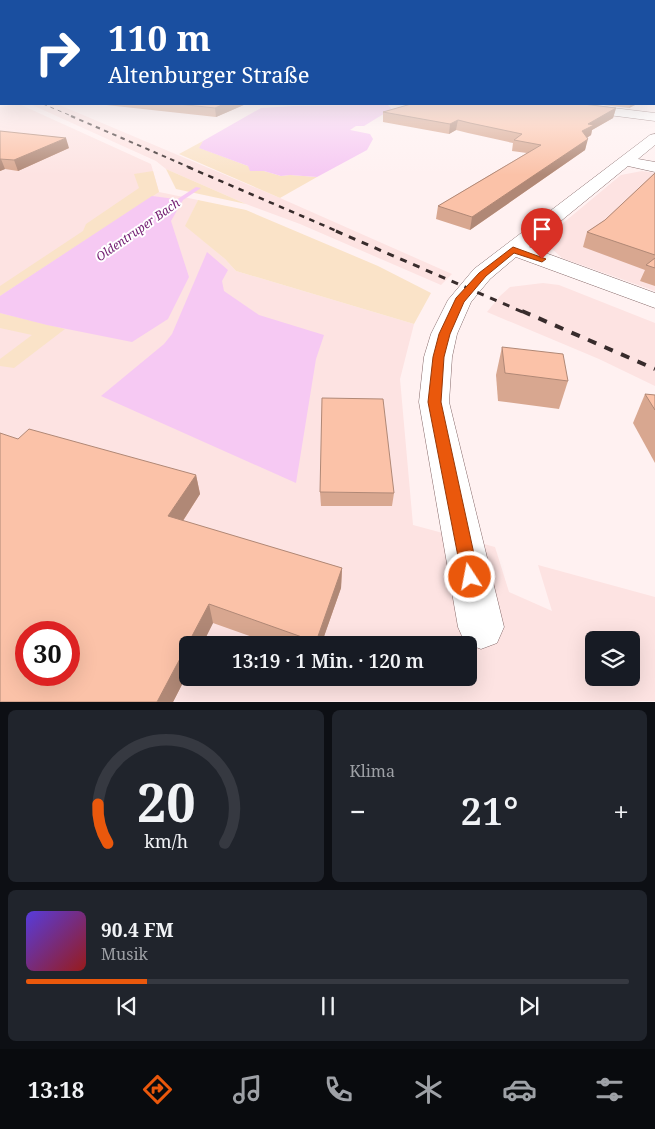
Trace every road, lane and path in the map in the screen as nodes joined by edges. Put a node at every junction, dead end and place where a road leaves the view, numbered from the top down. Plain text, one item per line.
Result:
1 (591, 109) edge
2 (655, 117) edge
3 (655, 138) edge
4 (624, 161) junction
5 (655, 168) edge
6 (513, 249) junction
7 (655, 301) edge
8 (481, 627) dead end

1 - 2 street
3 - 4 street
4 - 5 street
4 - 6 street
6 - 7 street
6 - 8 street

